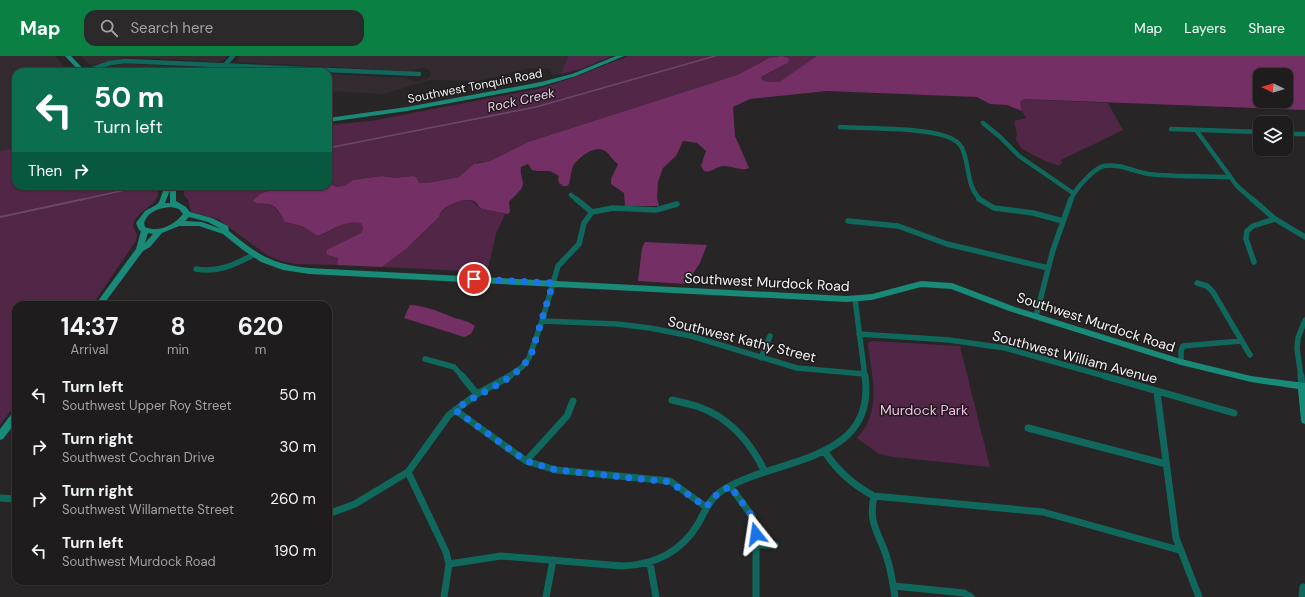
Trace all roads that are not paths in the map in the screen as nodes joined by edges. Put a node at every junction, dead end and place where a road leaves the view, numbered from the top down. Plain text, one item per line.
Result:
1 (68, 56) edge
2 (233, 56) edge
3 (621, 56) edge
4 (225, 65) junction
5 (80, 68) edge
6 (96, 68) edge
7 (290, 68) edge
8 (332, 70) edge
9 (419, 74) dead end
10 (332, 119) edge
11 (983, 123) dead end
12 (840, 127) dead end
13 (1171, 128) dead end
14 (1196, 130) junction
15 (1253, 132) edge
16 (1293, 134) edge
17 (1305, 134) edge
18 (1229, 177) junction
19 (166, 190) edge
20 (173, 190) edge
21 (1073, 193) junction
22 (571, 195) dead end
23 (176, 204) junction
24 (677, 204) dead end
25 (158, 207) junction
26 (592, 212) junction
27 (187, 214) junction
28 (1275, 219) junction
29 (848, 220) dead end
30 (1063, 221) junction
31 (178, 224) junction
32 (145, 230) junction
33 (160, 231) junction
34 (225, 232) junction
35 (1305, 237) edge
36 (140, 249) junction
37 (253, 255) junction
38 (1254, 262) dead end
39 (1048, 268) junction
40 (196, 269) dead end
41 (553, 283) junction
42 (1197, 283) dead end
43 (854, 299) junction
44 (102, 301) edge
45 (1036, 316) junction
46 (1305, 320) edge
47 (542, 321) junction
48 (859, 334) junction
49 (770, 336) dead end
50 (1241, 341) junction
51 (1250, 355) dead end
52 (761, 358) junction
53 (425, 359) dead end
54 (1181, 362) junction
55 (864, 374) junction
56 (1303, 387) edge
57 (1157, 392) junction
58 (477, 394) junction
59 (672, 400) dead end
60 (573, 401) dead end
61 (455, 410) junction
62 (1234, 413) dead end
63 (12, 420) edge
64 (1305, 420) edge
65 (1028, 428) dead end
66 (0, 436) edge
67 (825, 452) junction
68 (526, 461) junction
69 (1166, 464) junction
70 (408, 472) junction
71 (765, 472) junction
72 (730, 486) junction
73 (874, 496) junction
74 (0, 498) edge
75 (12, 499) edge
76 (706, 507) junction
77 (332, 513) edge
78 (756, 545) junction
79 (775, 545) dead end
80 (1179, 550) junction
81 (553, 560) junction
82 (650, 563) junction
83 (449, 564) junction
84 (894, 586) junction
85 (1302, 587) dead end
86 (444, 597) edge
87 (546, 597) edge
88 (656, 597) edge
89 (756, 597) edge
90 (895, 597) edge
91 (971, 597) edge
92 (1199, 597) edge
93 (1302, 597) edge

1 - 5 main road
2 - 4 street
3 - 10 main road, Southwest Tonquin Road
4 - 6 street
4 - 7 street
8 - 9 street
11 - 21 street
12 - 30 street
13 - 14 street
14 - 15 street
14 - 18 street
16 - 17 street
18 - 21 street
18 - 28 street
19 - 25 main road
20 - 23 main road
21 - 30 street
22 - 26 street
23 - 25 main road
23 - 27 main road
24 - 26 street
25 - 32 main road
26 - 41 street
27 - 31 main road
27 - 34 main road, Southwest Murdock Road
28 - 35 street
28 - 38 street
29 - 39 street
30 - 39 street
31 - 33 main road
31 - 34 main road, Southwest Murdock Road
32 - 33 main road
32 - 36 main road
33 - 36 main road
34 - 37 main road, Southwest Murdock Road
36 - 44 main road
37 - 40 street
37 - 41 main road, Southwest Murdock Road
39 - 45 street
41 - 43 main road, Southwest Murdock Road
41 - 47 street
42 - 50 street
43 - 45 main road, Southwest Murdock Road
43 - 48 street
45 - 54 main road, Southwest Murdock Road
46 - 56 street
47 - 52 street, Southwest Kathy Street
47 - 58 street
48 - 55 street
48 - 57 street, Southwest William Avenue
49 - 52 street
50 - 51 street
50 - 54 street
52 - 55 street, Southwest Kathy Street
53 - 58 street
54 - 56 main road, Southwest Murdock Road
55 - 67 street
56 - 64 main road
57 - 62 street, Southwest William Avenue
57 - 69 street
58 - 61 street
59 - 71 street
60 - 68 street
61 - 68 street
61 - 70 street
63 - 66 main road
65 - 69 street
67 - 71 street
67 - 73 street
68 - 76 street
69 - 80 street
70 - 77 street
70 - 83 street
71 - 72 street
72 - 76 street
72 - 78 street
73 - 80 street
73 - 84 street
74 - 75 street
76 - 82 street
78 - 79 street
78 - 89 street
80 - 92 street
81 - 82 street
81 - 83 street
81 - 87 street
82 - 88 street
83 - 86 street
84 - 90 street
84 - 91 street
85 - 93 street

